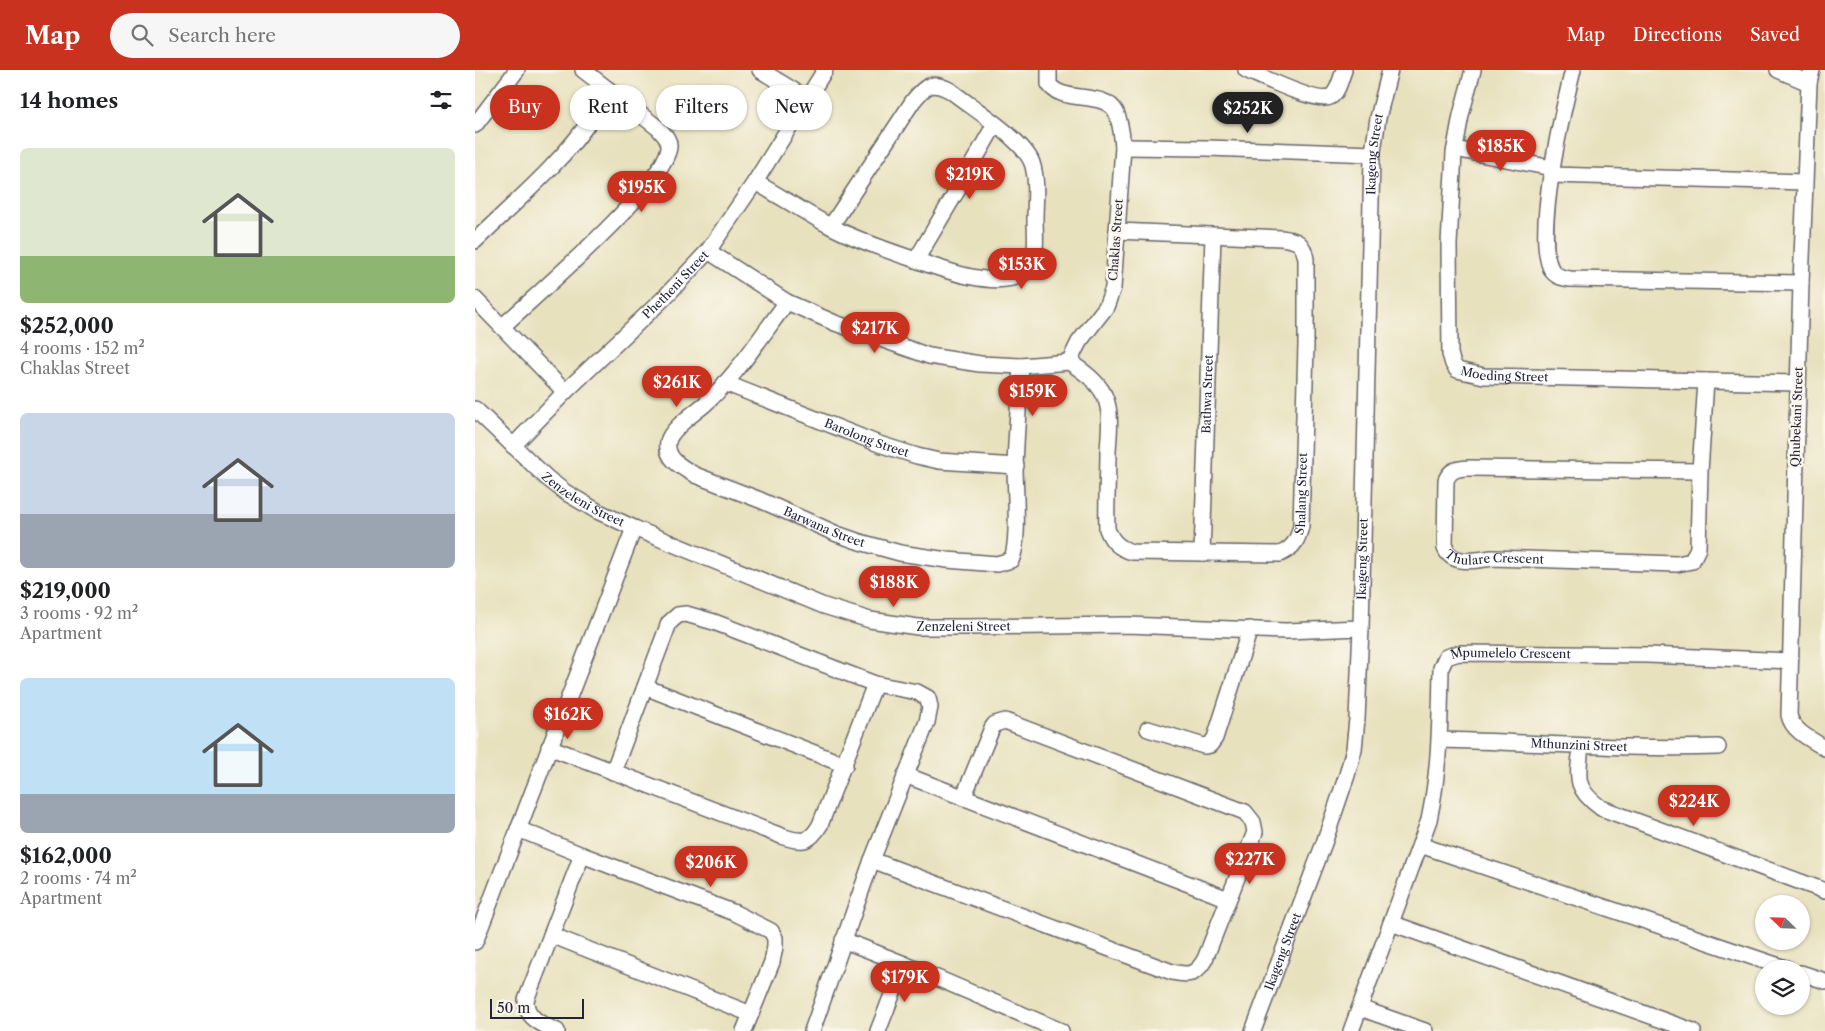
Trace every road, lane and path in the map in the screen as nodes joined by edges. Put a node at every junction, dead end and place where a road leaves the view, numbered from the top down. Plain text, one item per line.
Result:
1 (517, 70) edge
2 (583, 70) edge
3 (760, 70) edge
4 (825, 70) edge
5 (1049, 70) edge
6 (1246, 70) edge
7 (1344, 70) edge
8 (1390, 70) edge
9 (1473, 70) edge
10 (1573, 70) edge
11 (1778, 70) edge
12 (1811, 77) edge
13 (603, 85) edge
14 (784, 85) edge
15 (814, 85) edge
16 (646, 119) edge
17 (995, 124) junction
18 (475, 125) edge
19 (582, 130) edge
20 (786, 130) edge
21 (1123, 147) junction
22 (1455, 149) junction
23 (1373, 154) junction
24 (1552, 171) junction
25 (755, 182) junction
26 (1805, 182) junction
27 (831, 226) junction
28 (1117, 231) junction
29 (1213, 236) junction
30 (475, 241) edge
31 (708, 251) junction
32 (916, 260) junction
33 (1801, 283) junction
34 (475, 298) edge
35 (787, 302) junction
36 (503, 326) junction
37 (1069, 362) junction
38 (1021, 366) junction
39 (1706, 381) junction
40 (1798, 382) junction
41 (725, 383) junction
42 (565, 392) junction
43 (475, 409) edge
44 (513, 446) junction
45 (1015, 466) junction
46 (1699, 471) junction
47 (634, 528) junction
48 (1203, 554) junction
49 (1361, 628) junction
50 (1250, 629) junction
51 (1790, 661) junction
52 (875, 684) junction
53 (645, 687) junction
54 (1148, 729) dead end
55 (1440, 740) junction
56 (1581, 746) junction
57 (549, 747) junction
58 (1718, 747) dead end
59 (1825, 748) edge
60 (845, 765) junction
61 (613, 772) junction
62 (905, 775) junction
63 (963, 798) junction
64 (518, 829) junction
65 (1420, 845) junction
66 (582, 856) junction
67 (872, 860) junction
68 (1825, 891) edge
69 (1227, 899) junction
70 (1391, 923) junction
71 (551, 935) junction
72 (843, 940) junction
73 (475, 942) edge
74 (1761, 960) edge
75 (904, 964) junction
76 (1810, 976) edge
77 (1825, 981) edge
78 (1360, 1008) junction
79 (751, 1014) junction
80 (557, 1031) edge
81 (744, 1031) edge
82 (812, 1031) edge
83 (878, 1031) edge
84 (1061, 1031) edge
85 (1253, 1031) edge
86 (1351, 1031) edge
87 (1425, 1031) edge
88 (1693, 1031) edge

1 - 18 street
2 - 13 street
3 - 14 street
4 - 15 street, Phetheni Street
5 - 21 street
6 - 7 street
8 - 23 street, Ikageng Street
9 - 22 street, Moeding Street
10 - 24 street
11 - 12 street
12 - 26 street, Qhubekani Street
16 - 36 street
17 - 27 street
17 - 32 street
17 - 32 street
19 - 30 street
20 - 25 street, Phetheni Street
21 - 23 street
21 - 28 street, Chaklas Street
22 - 24 street
22 - 39 street, Moeding Street
23 - 49 street, Ikageng Street
24 - 26 street
24 - 33 street
25 - 27 street
25 - 31 street, Phetheni Street
26 - 33 street, Qhubekani Street
27 - 32 street
28 - 29 street, Shalang Street
28 - 37 street, Chaklas Street
29 - 48 street, Bathwa Street
29 - 48 street, Shalang Street
31 - 35 street
31 - 42 street, Phetheni Street
33 - 40 street, Qhubekani Street
34 - 36 street
35 - 38 street
35 - 41 street
36 - 42 street
37 - 38 street
37 - 48 street, Shalang Street
38 - 45 street, Barwana Street
39 - 40 street, Moeding Street
39 - 46 street, Thulare Crescent
40 - 51 street, Qhubekani Street
41 - 45 street, Barolong Street
41 - 45 street, Barwana Street
42 - 44 street, Phetheni Street
43 - 44 street, Zenzeleni Street
44 - 47 street, Zenzeleni Street
46 - 46 street, Thulare Crescent
47 - 50 street, Zenzeleni Street
47 - 57 street
49 - 50 street, Zenzeleni Street
49 - 85 street, Ikageng Street
50 - 54 street
51 - 55 street, Mpumelelo Crescent
51 - 59 street, Qhubekani Street
52 - 53 street
52 - 60 street
52 - 62 street
53 - 60 street
53 - 61 street
55 - 56 street, Mthunzini Street
55 - 65 street, Mpumelelo Crescent
56 - 58 street, Mthunzini Street
56 - 68 street
57 - 61 street
57 - 64 street
60 - 61 street
62 - 63 street
62 - 67 street
63 - 69 street
63 - 69 street
64 - 66 street
64 - 73 street
65 - 70 street, Mpumelelo Crescent
65 - 74 street
66 - 71 street
66 - 79 street
67 - 69 street
67 - 72 street
70 - 78 street, Mpumelelo Crescent
70 - 88 street
71 - 79 street
71 - 80 street
72 - 75 street
72 - 82 street
75 - 83 street
75 - 84 street
76 - 77 street
78 - 86 street, Mpumelelo Crescent
78 - 87 street
79 - 81 street

